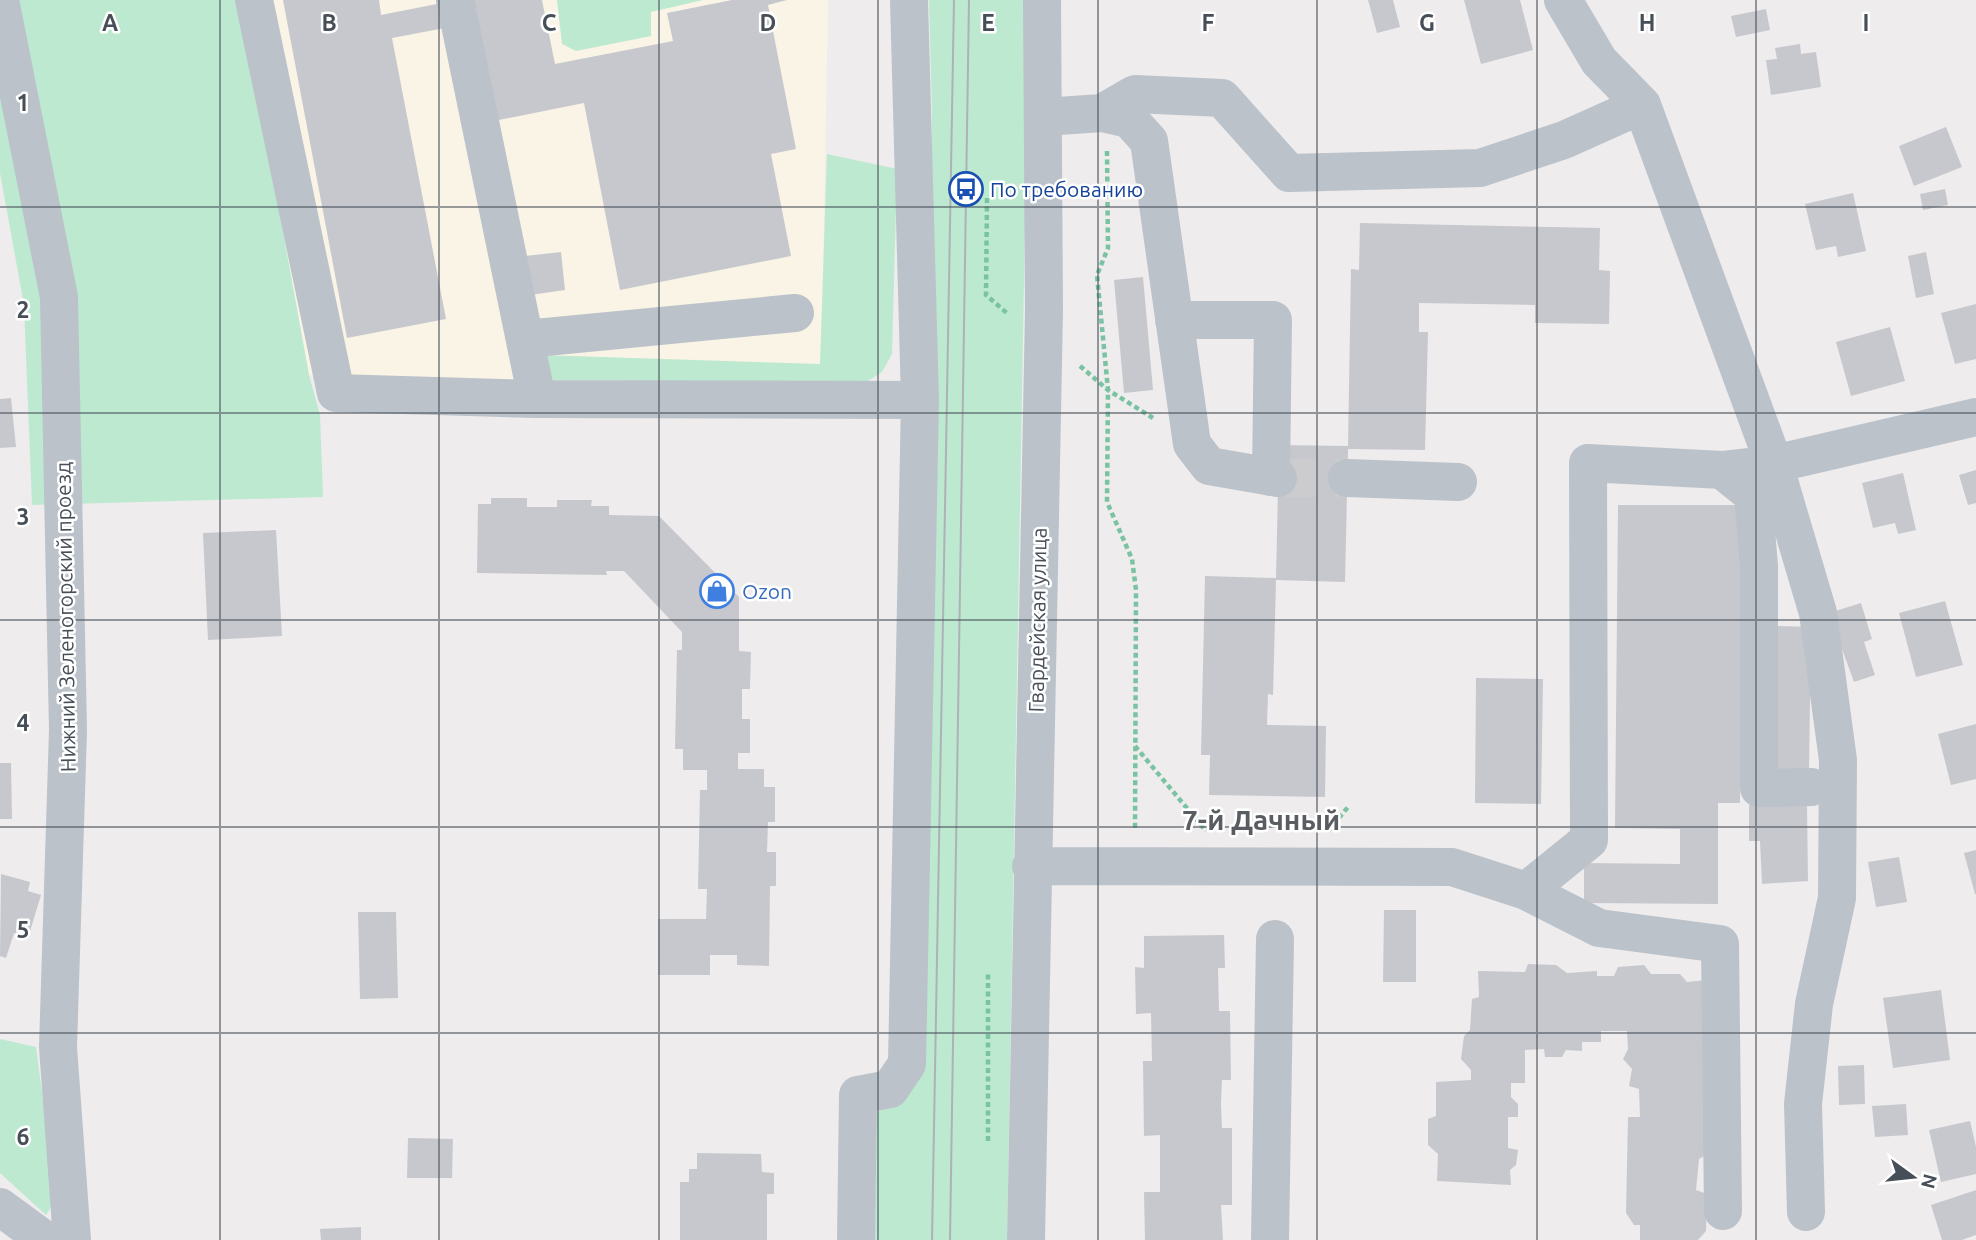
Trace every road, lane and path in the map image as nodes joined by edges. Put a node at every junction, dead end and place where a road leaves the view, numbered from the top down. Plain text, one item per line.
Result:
1 (0, 0) edge
2 (254, 0) edge
3 (455, 0) edge
4 (909, 0) edge
5 (1042, 0) edge
6 (1563, 0) edge
7 (1642, 106) junction
8 (1102, 113) junction
9 (1044, 117) junction
10 (795, 313) dead end
11 (1174, 320) junction
12 (525, 339) junction
13 (537, 399) junction
14 (920, 400) junction
15 (1976, 417) edge
16 (1774, 464) junction
17 (1722, 470) junction
18 (1347, 478) tunnel mouth
19 (1458, 482) dead end
20 (1134, 746) junction
21 (1811, 787) dead end
22 (1031, 866) junction
23 (1133, 866) junction
24 (1236, 866) junction
25 (1526, 891) junction
26 (1275, 939) dead end
27 (989, 971) dead end
28 (988, 1146) dead end
29 (0, 1206) edge
30 (1723, 1211) dead end
31 (1806, 1212) dead end
32 (45, 1240) edge
33 (72, 1240) edge
34 (856, 1240) edge
35 (1026, 1240) edge
36 (1270, 1240) edge

1 - 33 street, Нижний Зеленогорский проезд
2 - 13 street
3 - 12 street
4 - 14 street
5 - 9 street, Гвардейская улица
6 - 7 street
7 - 8 street
7 - 16 street
8 - 9 street
8 - 11 street
8 - 20 path
9 - 22 street, Гвардейская улица
10 - 12 street
11 - 11 street
12 - 13 street
13 - 14 street
14 - 34 street
15 - 16 street
16 - 17 street
16 - 31 street
17 - 21 street
17 - 25 street
18 - 19 street
20 - 23 path
20 - 24 path
22 - 23 street
22 - 35 street, Гвардейская улица
23 - 24 street
24 - 25 street
25 - 30 street
26 - 36 street
27 - 28 path
29 - 32 street

